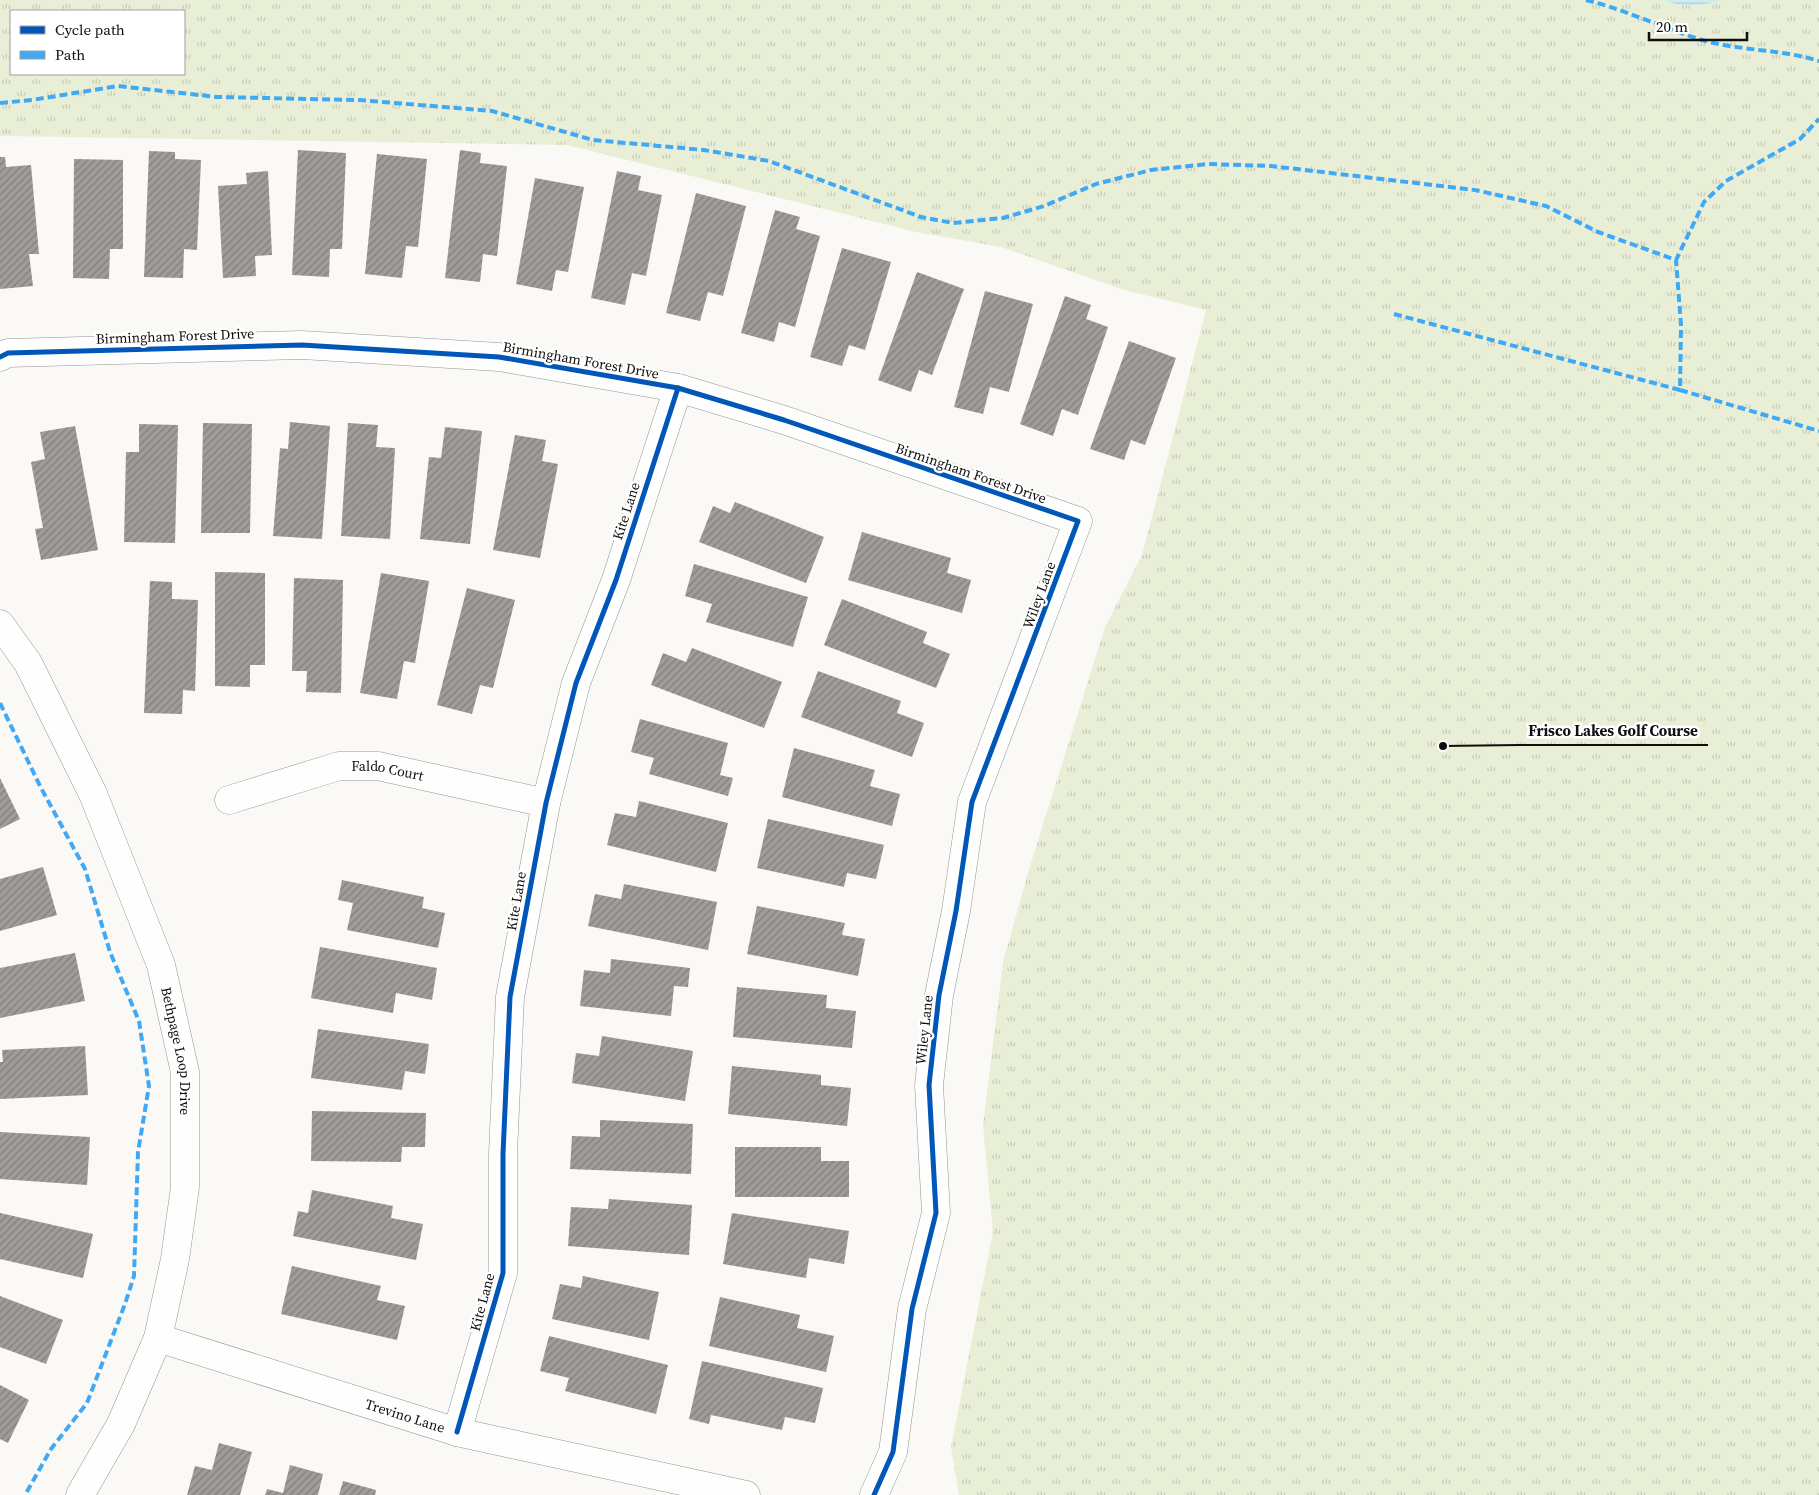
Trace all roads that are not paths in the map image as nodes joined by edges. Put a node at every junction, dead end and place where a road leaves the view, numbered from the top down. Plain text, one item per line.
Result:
1 (0, 357) edge
2 (678, 388) junction
3 (1078, 521) joint
4 (0, 624) edge
5 (229, 800) dead end
6 (546, 803) junction
7 (158, 1338) junction
8 (457, 1432) junction
9 (80, 1495) edge
10 (746, 1495) edge
11 (874, 1495) edge

1 - 2 street, Birmingham Forest Drive
2 - 3 street, Birmingham Forest Drive
2 - 6 street, Kite Lane
3 - 11 street, Wiley Lane
4 - 7 street, Bethpage Loop Drive
5 - 6 street, Faldo Court
6 - 8 street, Kite Lane
7 - 8 street, Trevino Lane
7 - 9 street, Bethpage Loop Drive
8 - 10 street, Trevino Lane

